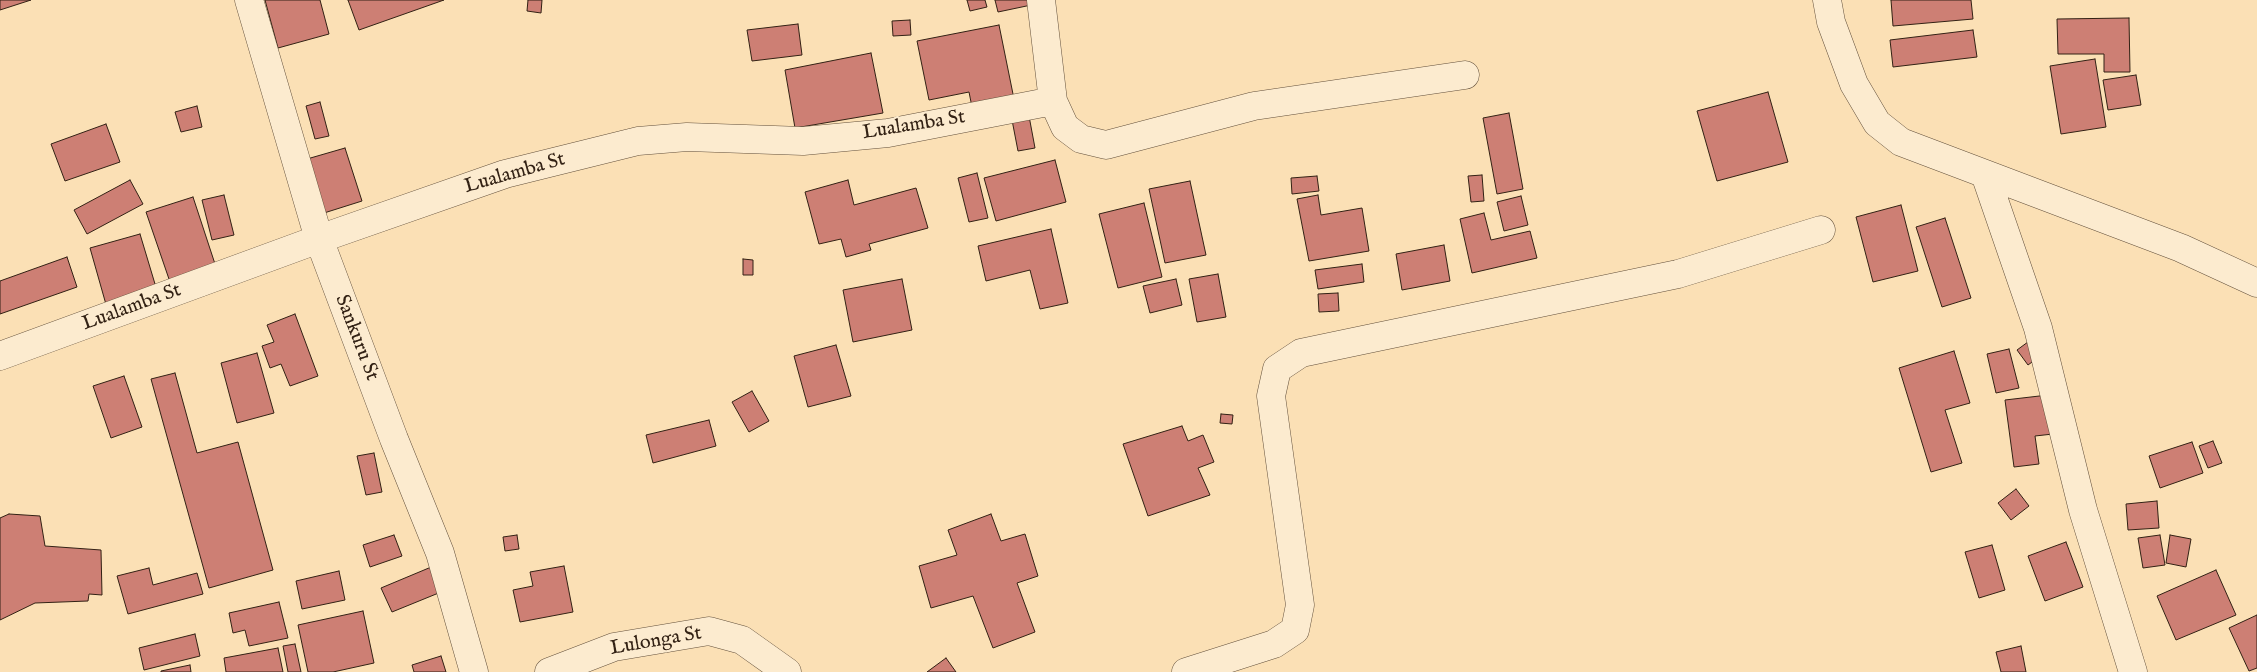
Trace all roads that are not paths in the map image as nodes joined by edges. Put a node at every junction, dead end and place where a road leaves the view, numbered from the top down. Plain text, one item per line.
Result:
1 (250, 0) edge
2 (1040, 0) edge
3 (1827, 0) edge
4 (1465, 75) dead end
5 (1053, 101) junction
6 (1986, 174) junction
7 (1821, 230) dead end
8 (319, 239) junction
9 (2257, 283) edge
10 (0, 356) edge
11 (474, 672) edge
12 (548, 672) edge
13 (787, 672) edge
14 (1186, 672) edge
15 (2133, 672) edge

1 - 8 street, Sankuru St
2 - 5 street
3 - 6 street
4 - 5 street
5 - 8 street, Lualamba St
6 - 9 street
6 - 15 street
7 - 14 street
8 - 10 street, Lualamba St
8 - 11 street, Sankuru St
12 - 13 street, Lulonga St

